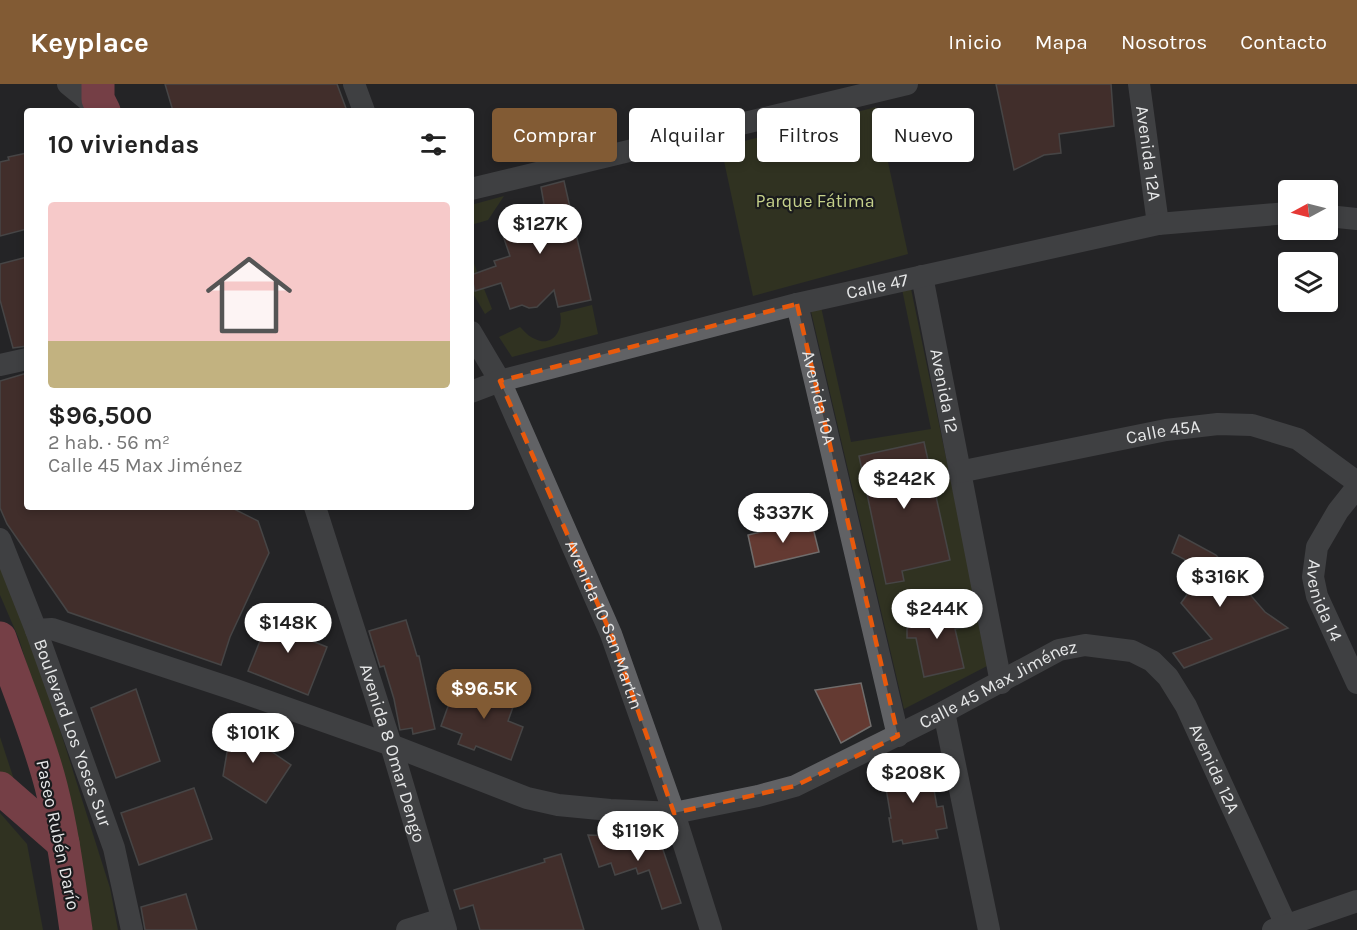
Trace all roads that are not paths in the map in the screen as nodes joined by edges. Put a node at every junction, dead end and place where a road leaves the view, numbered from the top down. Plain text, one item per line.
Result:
1 (68, 84) edge
2 (98, 84) edge
3 (354, 84) edge
4 (907, 84) edge
5 (1139, 84) edge
6 (98, 108) edge
7 (101, 108) edge
8 (363, 108) edge
9 (474, 188) edge
10 (1278, 214) edge
11 (1338, 217) edge
12 (1357, 219) edge
13 (1158, 224) junction
14 (921, 276) junction
15 (797, 304) junction
16 (474, 337) edge
17 (24, 360) edge
18 (0, 365) edge
19 (500, 381) junction
20 (474, 391) edge
21 (959, 472) junction
22 (1357, 482) edge
23 (1357, 487) edge
24 (316, 510) edge
25 (0, 539) edge
26 (36, 630) junction
27 (0, 638) edge
28 (1108, 648) joint
29 (1001, 683) junction
30 (1357, 683) edge
31 (944, 712) junction
32 (898, 736) junction
33 (391, 745) junction
34 (0, 788) edge
35 (674, 813) junction
36 (63, 843) junction
37 (1357, 901) edge
38 (444, 925) edge
39 (1280, 927) edge
40 (76, 930) edge
41 (132, 930) edge
42 (407, 930) edge
43 (711, 930) edge
44 (989, 930) edge

1 - 6 street
2 - 7 highway
3 - 8 street
4 - 9 street
5 - 13 street, Avenida 12A
10 - 13 street, Calle 47
11 - 12 street
13 - 14 street, Calle 47
14 - 15 street, Calle 47
14 - 21 street, Avenida 12
15 - 19 street, Calle 47
15 - 32 street, Avenida 10A
16 - 19 street, Avenida 10 San Martín
17 - 18 street
19 - 20 street, Calle 47
19 - 35 street, Avenida 10 San Martín
21 - 22 street, Calle 45A
21 - 29 street, Avenida 12
23 - 30 street, Avenida 14
24 - 33 street, Avenida 8 Omar Dengo
25 - 26 street, Boulevard Los Yoses Sur
26 - 33 street, Calle 45 Max Jiménez
26 - 41 street, Boulevard Los Yoses Sur
27 - 36 highway, Paseo Rubén Darío
28 - 29 street, Calle 45 Max Jiménez
28 - 39 street, Avenida 12A
29 - 31 street, Calle 45 Max Jiménez
31 - 32 street, Calle 45 Max Jiménez
31 - 44 street
32 - 35 street, Calle 45 Max Jiménez
33 - 35 street, Calle 45 Max Jiménez
33 - 38 street, Avenida 8 Omar Dengo
34 - 36 highway
35 - 43 street, Avenida 10 San Martín
36 - 40 highway, Paseo Rubén Darío
37 - 39 street
38 - 42 street

